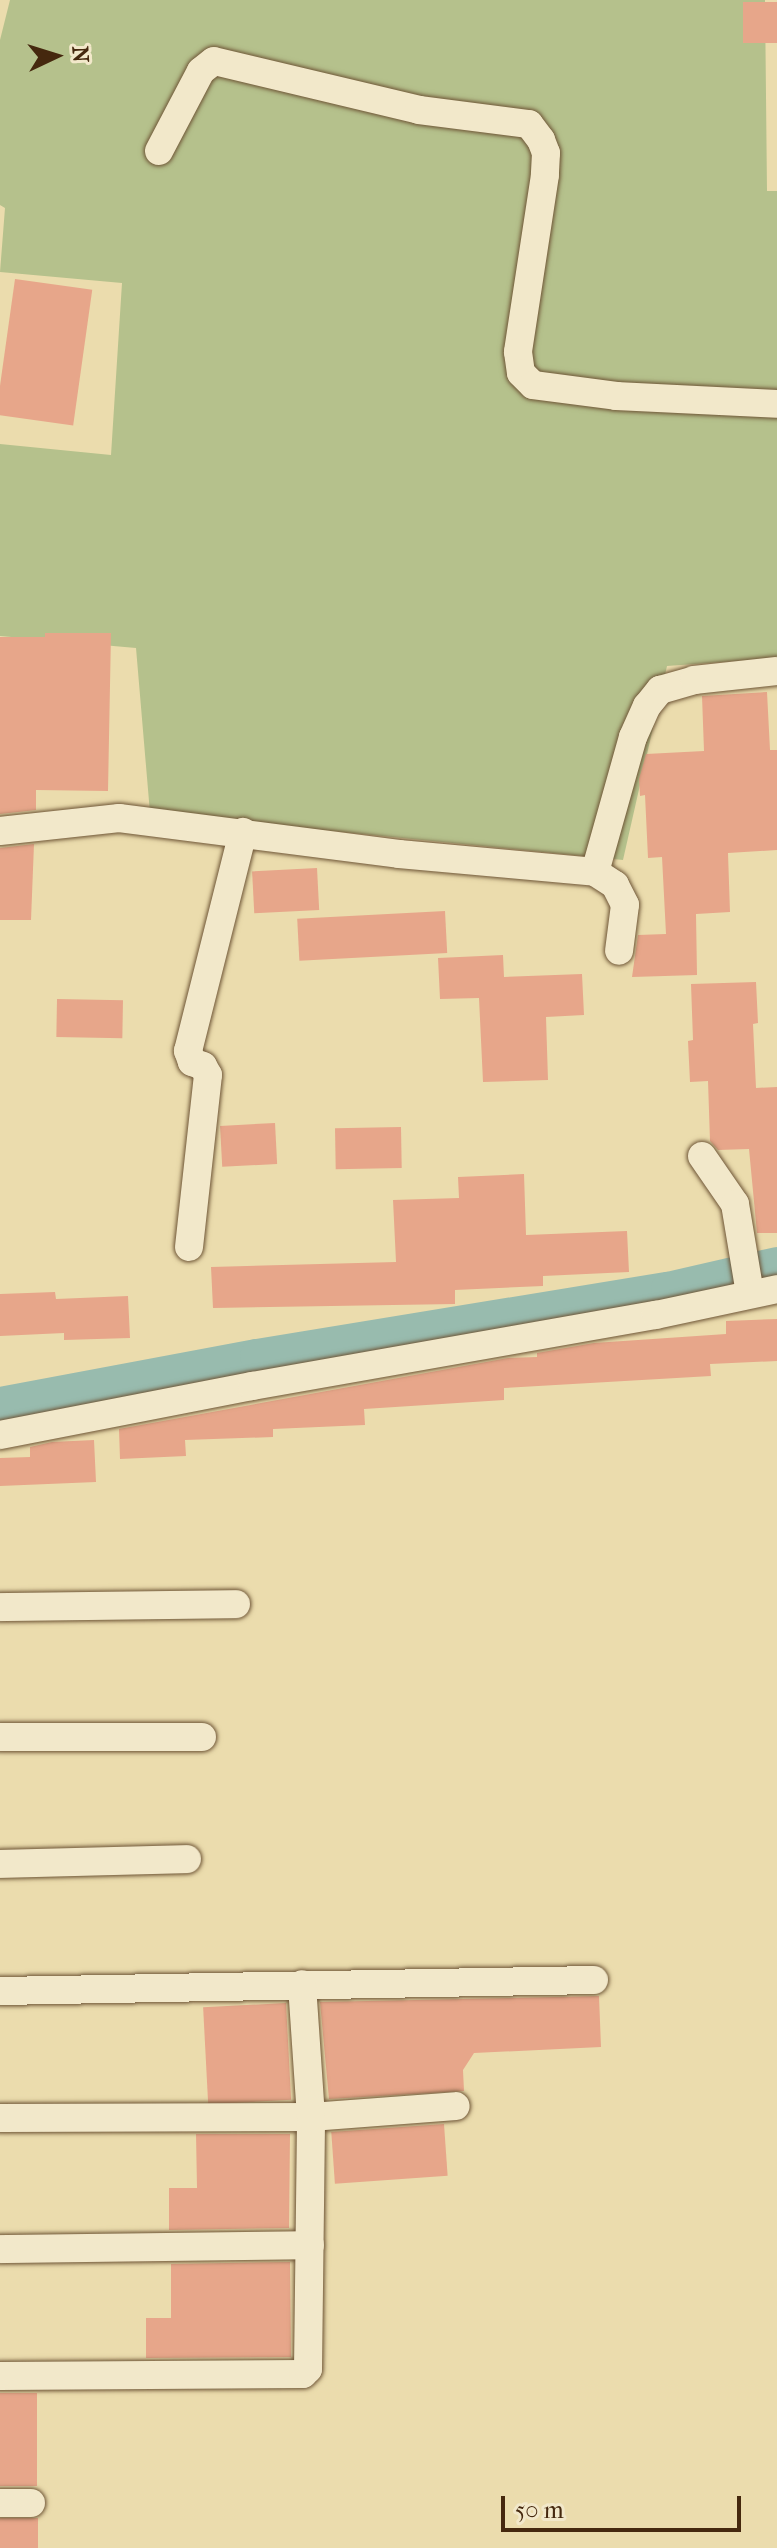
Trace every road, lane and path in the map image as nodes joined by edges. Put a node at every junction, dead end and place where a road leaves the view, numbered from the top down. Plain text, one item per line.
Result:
1 (159, 151) dead end
2 (777, 404) edge
3 (777, 671) edge
4 (0, 831) edge
5 (243, 832) junction
6 (595, 872) junction
7 (619, 951) dead end
8 (702, 1156) dead end
9 (189, 1247) dead end
10 (759, 1289) edge
11 (0, 1435) edge
12 (236, 1604) dead end
13 (0, 1607) edge
14 (0, 1737) edge
15 (202, 1737) dead end
16 (187, 1859) dead end
17 (0, 1864) edge
18 (594, 1980) dead end
19 (302, 1984) junction
20 (0, 1991) edge
21 (456, 2106) dead end
22 (311, 2117) junction
23 (0, 2118) edge
24 (310, 2245) junction
25 (0, 2249) edge
26 (0, 2376) edge
27 (0, 2503) edge
28 (31, 2503) dead end

1 - 2 street
3 - 6 street
4 - 5 street
5 - 6 street
5 - 9 street
6 - 7 street
8 - 10 street
10 - 11 street
12 - 13 street
14 - 15 street
16 - 17 street
18 - 19 street
19 - 20 street
19 - 22 street
21 - 22 street
22 - 23 street
22 - 24 street
24 - 25 street
24 - 26 street
27 - 28 street

